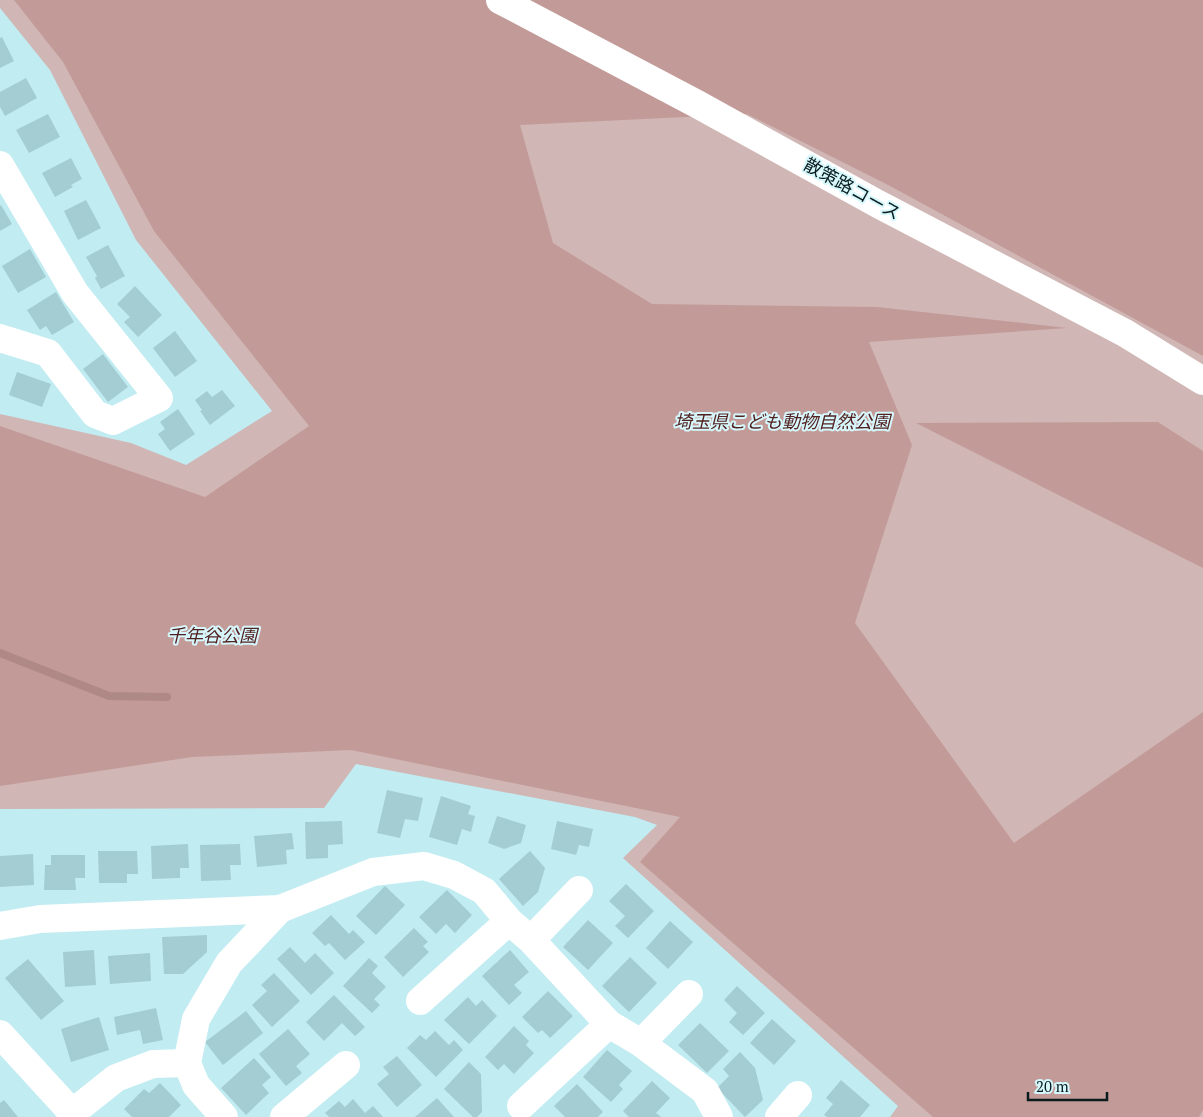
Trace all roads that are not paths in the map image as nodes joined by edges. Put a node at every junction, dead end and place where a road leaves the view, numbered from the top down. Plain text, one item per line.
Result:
1 (500, 0) edge
2 (0, 166) edge
3 (0, 338) edge
4 (1203, 380) edge
5 (580, 890) dead end
6 (280, 909) junction
7 (510, 921) junction
8 (0, 926) edge
9 (532, 940) junction
10 (689, 994) dead end
11 (420, 1001) dead end
12 (609, 1024) junction
13 (0, 1034) edge
14 (641, 1043) junction
15 (187, 1063) junction
16 (346, 1065) dead end
17 (798, 1095) dead end
18 (521, 1106) dead end
19 (74, 1115) edge
20 (224, 1117) edge
21 (284, 1117) edge
22 (719, 1117) edge
23 (779, 1117) edge

1 - 4 street, 散策路コース
2 - 3 street
5 - 9 street
6 - 7 street
6 - 8 street
6 - 15 street
7 - 9 street
7 - 11 street
9 - 12 street
10 - 14 street
12 - 14 street
12 - 18 street
13 - 19 street
14 - 22 street
15 - 19 street
15 - 20 street
16 - 21 street
17 - 23 street

